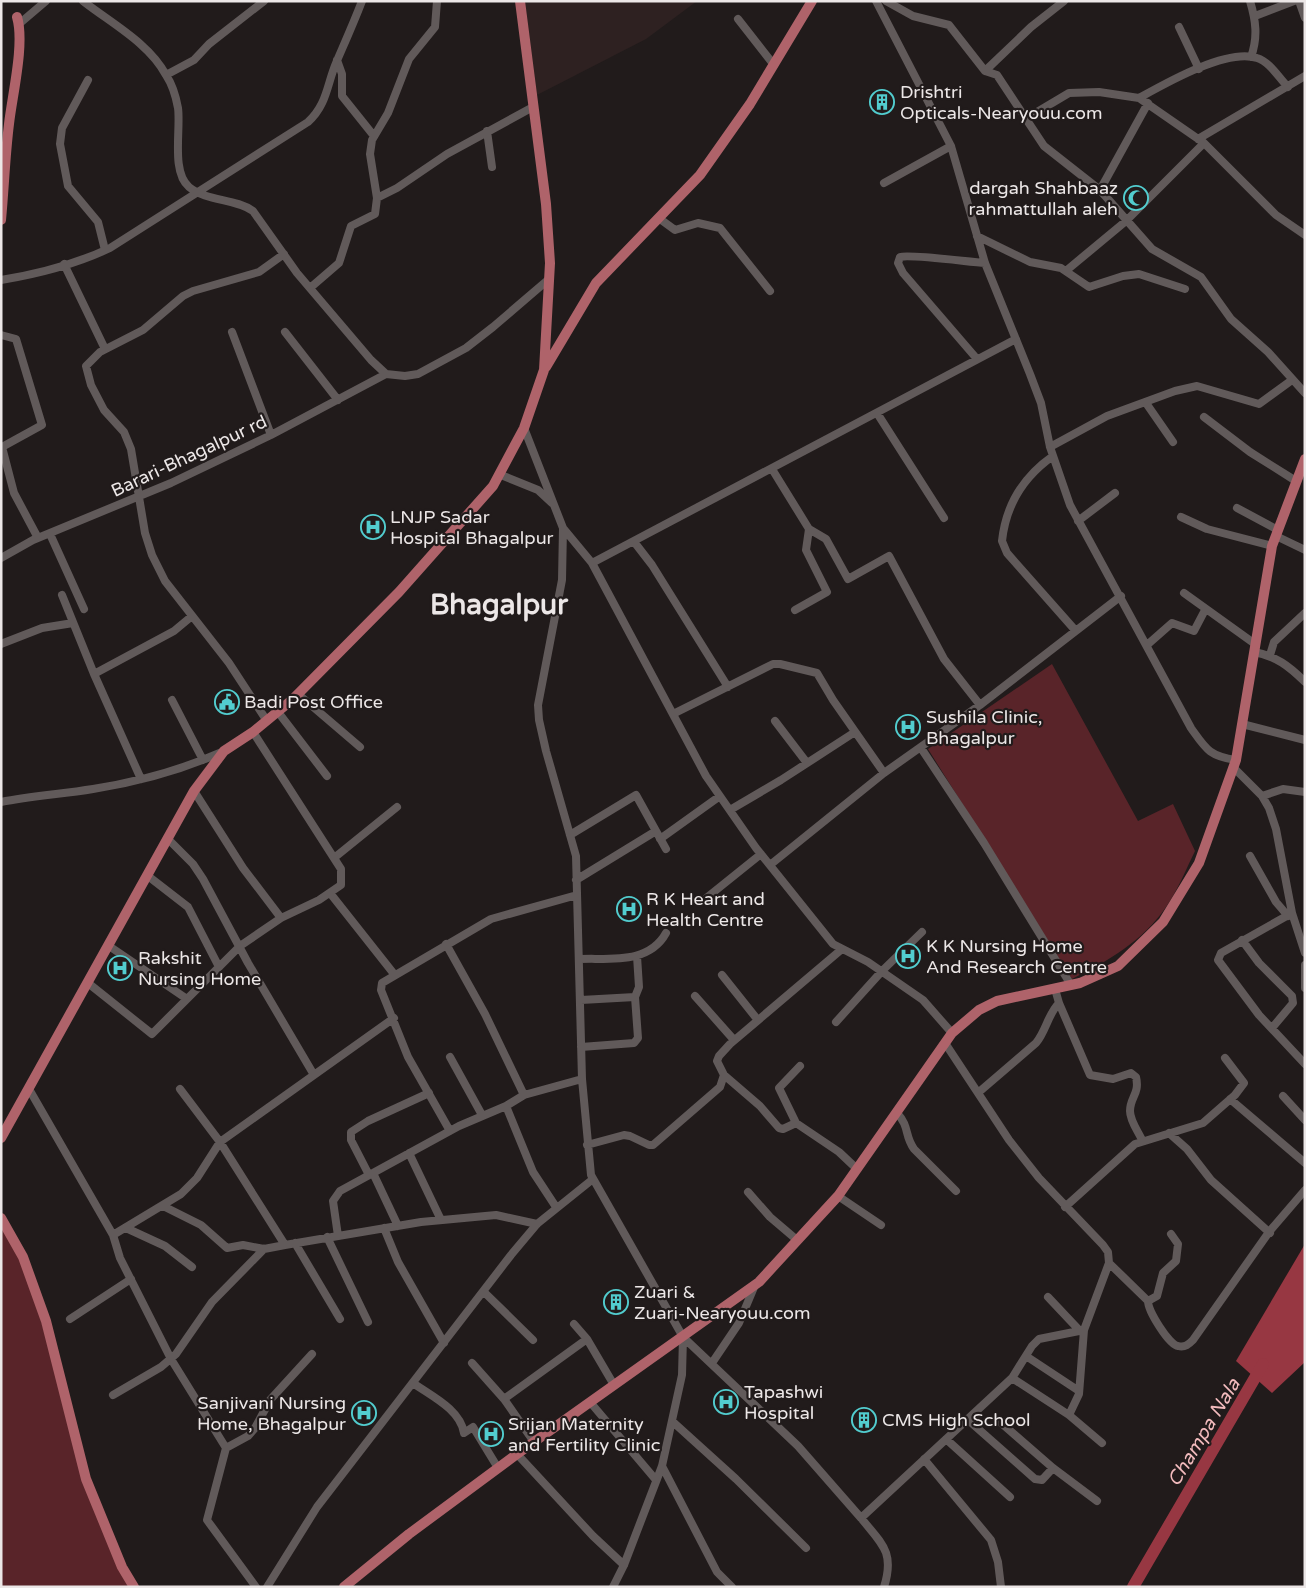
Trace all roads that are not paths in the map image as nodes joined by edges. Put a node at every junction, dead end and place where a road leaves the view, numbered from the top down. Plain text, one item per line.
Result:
1 (46, 1) edge
2 (83, 1) edge
3 (264, 1) edge
4 (362, 1) edge
5 (438, 1) edge
6 (520, 1) edge
7 (812, 1) edge
8 (876, 1) edge
9 (886, 1) edge
10 (1250, 1) edge
11 (1294, 1) edge
12 (1299, 1) edge
13 (1063, 2) edge
14 (1254, 16) junction
15 (1305, 18) edge
16 (738, 19) dead end
17 (18, 21) joint
18 (1179, 27) dead end
19 (1251, 57) junction
20 (337, 60) junction
21 (774, 64) junction
22 (1199, 69) junction
23 (985, 71) junction
24 (166, 75) junction
25 (1305, 76) edge
26 (88, 80) dead end
27 (1288, 87) junction
28 (1139, 98) junction
29 (1148, 103) junction
30 (533, 106) junction
31 (1027, 118) junction
32 (487, 131) junction
33 (374, 136) junction
34 (1201, 141) junction
35 (951, 146) junction
36 (4, 151) edge
37 (492, 167) dead end
38 (884, 183) dead end
39 (1100, 190) junction
40 (196, 192) junction
41 (2, 198) edge
42 (377, 198) junction
43 (660, 219) junction
44 (1, 220) edge
45 (1126, 221) junction
46 (1305, 235) edge
47 (977, 236) junction
48 (106, 250) junction
49 (284, 254) junction
50 (985, 263) junction
51 (64, 264) junction
52 (1066, 270) junction
53 (549, 279) junction
54 (1, 280) edge
55 (310, 288) junction
56 (1185, 289) dead end
57 (770, 291) dead end
58 (232, 332) dead end
59 (285, 332) dead end
60 (1, 335) edge
61 (1016, 339) junction
62 (105, 349) junction
63 (978, 359) junction
64 (544, 370) junction
65 (386, 374) junction
66 (1292, 380) junction
67 (1305, 393) edge
68 (338, 400) junction
69 (1146, 403) junction
70 (877, 413) junction
71 (1204, 417) dead end
72 (524, 428) junction
73 (271, 435) junction
74 (1173, 442) dead end
75 (1050, 447) junction
76 (1053, 456) junction
77 (1305, 458) edge
78 (772, 469) junction
79 (501, 474) junction
80 (1296, 481) junction
81 (1115, 493) dead end
82 (140, 496) junction
83 (557, 508) junction
84 (1237, 508) dead end
85 (1181, 517) dead end
86 (944, 518) dead end
87 (1078, 521) junction
88 (563, 528) junction
89 (809, 529) junction
90 (1277, 533) junction
91 (50, 534) junction
92 (38, 538) junction
93 (635, 543) junction
94 (1272, 546) junction
95 (1305, 550) edge
96 (1, 558) edge
97 (592, 563) junction
98 (1184, 593) dead end
99 (62, 595) dead end
100 (1121, 596) junction
101 (84, 610) dead end
102 (795, 610) dead end
103 (1206, 610) junction
104 (1305, 613) edge
105 (192, 616) junction
106 (72, 623) junction
107 (1075, 630) junction
108 (1, 644) edge
109 (1147, 645) junction
110 (1255, 648) junction
111 (1270, 655) junction
112 (94, 674) junction
113 (1305, 682) edge
114 (728, 687) junction
115 (298, 694) junction
116 (172, 700) dead end
117 (980, 705) junction
118 (278, 712) junction
119 (673, 714) junction
120 (267, 721) junction
121 (775, 721) dead end
122 (1242, 724) junction
123 (253, 732) junction
124 (856, 732) junction
125 (1305, 740) edge
126 (360, 747) dead end
127 (921, 748) junction
128 (224, 751) junction
129 (203, 760) junction
130 (807, 763) junction
131 (1235, 763) junction
132 (884, 773) junction
133 (327, 776) dead end
134 (141, 779) junction
135 (194, 791) junction
136 (1305, 792) edge
137 (720, 796) junction
138 (1262, 796) junction
139 (1, 802) edge
140 (397, 807) dead end
141 (730, 810) junction
142 (656, 831) junction
143 (570, 835) junction
144 (167, 838) junction
145 (660, 839) junction
146 (666, 849) dead end
147 (762, 854) junction
148 (1250, 856) dead end
149 (334, 858) junction
150 (770, 865) junction
151 (148, 876) junction
152 (576, 880) junction
153 (330, 893) junction
154 (577, 895) junction
155 (705, 899) dead end
156 (1290, 914) junction
157 (281, 918) junction
158 (922, 932) dead end
159 (666, 933) dead end
160 (1242, 940) junction
161 (446, 944) junction
162 (109, 946) junction
163 (240, 946) junction
164 (842, 949) junction
165 (1305, 953) edge
166 (637, 956) junction
167 (580, 959) junction
168 (1305, 964) edge
169 (219, 967) junction
170 (882, 971) junction
171 (394, 974) junction
172 (722, 974) dead end
173 (88, 983) junction
174 (1071, 985) junction
175 (1305, 988) edge
176 (1055, 989) junction
177 (694, 996) dead end
178 (635, 997) junction
179 (187, 999) junction
180 (580, 1000) junction
181 (1059, 1003) junction
182 (394, 1018) junction
183 (757, 1019) junction
184 (836, 1022) dead end
185 (1272, 1028) junction
186 (952, 1033) junction
187 (734, 1040) junction
188 (945, 1043) junction
189 (582, 1047) junction
190 (450, 1056) dead end
191 (1225, 1058) dead end
192 (1305, 1064) edge
193 (800, 1066) dead end
194 (314, 1075) junction
195 (724, 1075) junction
196 (582, 1079) junction
197 (29, 1089) junction
198 (180, 1089) dead end
199 (979, 1092) junction
200 (429, 1093) junction
201 (524, 1095) junction
202 (1283, 1096) dead end
203 (1230, 1099) junction
204 (506, 1106) junction
205 (897, 1113) junction
206 (482, 1115) junction
207 (1305, 1120) edge
208 (796, 1122) junction
209 (450, 1130) junction
210 (1170, 1133) junction
211 (1, 1138) edge
212 (1142, 1140) junction
213 (220, 1142) junction
214 (587, 1146) junction
215 (409, 1153) junction
216 (1305, 1163) edge
217 (857, 1169) junction
218 (371, 1174) junction
219 (593, 1180) junction
220 (1305, 1190) edge
221 (956, 1191) dead end
222 (748, 1192) dead end
223 (838, 1196) junction
224 (163, 1206) junction
225 (556, 1207) junction
226 (1065, 1207) junction
227 (1, 1218) edge
228 (441, 1220) junction
229 (537, 1224) junction
230 (881, 1225) dead end
231 (398, 1226) junction
232 (126, 1228) junction
233 (384, 1228) junction
234 (1270, 1233) junction
235 (1171, 1234) dead end
236 (113, 1235) junction
237 (338, 1236) junction
238 (327, 1237) junction
239 (797, 1240) junction
240 (295, 1243) junction
241 (286, 1244) junction
242 (264, 1249) junction
243 (1109, 1263) junction
244 (192, 1267) dead end
245 (131, 1279) junction
246 (755, 1285) junction
247 (484, 1292) junction
248 (1048, 1297) dead end
249 (1148, 1301) junction
250 (340, 1319) dead end
251 (70, 1320) dead end
252 (368, 1322) dead end
253 (574, 1324) dead end
254 (1082, 1330) junction
255 (683, 1337) junction
256 (587, 1339) junction
257 (533, 1340) dead end
258 (444, 1342) junction
259 (312, 1354) dead end
260 (1026, 1356) junction
261 (171, 1359) junction
262 (472, 1363) dead end
263 (712, 1363) junction
264 (1012, 1378) junction
265 (413, 1383) junction
266 (614, 1385) junction
267 (1079, 1391) junction
268 (112, 1395) dead end
269 (504, 1399) junction
270 (590, 1402) junction
271 (1069, 1415) junction
272 (967, 1419) junction
273 (673, 1422) junction
274 (1000, 1422) dead end
275 (946, 1439) junction
276 (534, 1442) junction
277 (1102, 1443) dead end
278 (226, 1448) junction
279 (517, 1454) junction
280 (924, 1459) junction
281 (662, 1466) junction
282 (498, 1468) junction
283 (1053, 1468) junction
284 (656, 1480) junction
285 (1010, 1497) dead end
286 (1096, 1500) dead end
287 (861, 1518) junction
288 (806, 1548) dead end
289 (624, 1565) junction
290 (134, 1587) edge
291 (256, 1587) edge
292 (267, 1587) edge
293 (344, 1587) edge
294 (613, 1587) edge
295 (732, 1587) edge
296 (884, 1587) edge
297 (1001, 1587) edge

1 - 17 street
2 - 24 street
3 - 24 street
4 - 20 street
5 - 33 street
6 - 30 main road
7 - 21 main road
8 - 35 street
9 - 23 street
10 - 14 street
11 - 14 street
12 - 15 street
13 - 23 street
14 - 19 street
16 - 21 street
17 - 36 main road
18 - 22 street
19 - 22 street
19 - 27 street
20 - 33 street
20 - 40 street
21 - 43 main road
22 - 28 street
23 - 31 street
24 - 40 street
25 - 27 street
26 - 48 street
27 - 34 street
28 - 29 street
28 - 31 street
29 - 34 street
29 - 39 street
30 - 32 street
30 - 53 main road
31 - 39 street
32 - 37 street
32 - 42 street
33 - 42 street
34 - 45 street
34 - 46 street
35 - 38 street
35 - 47 street
36 - 41 main road
39 - 45 street
40 - 48 street
40 - 49 street
41 - 44 main road
42 - 55 street
43 - 57 street
43 - 64 main road
45 - 52 street
45 - 66 street
47 - 50 street
47 - 52 street
48 - 51 street
49 - 55 street
49 - 62 street
50 - 61 street
50 - 63 street
51 - 54 street
51 - 62 street
52 - 56 street
53 - 64 main road
53 - 65 street
55 - 65 street
58 - 73 street
59 - 68 street
60 - 92 street
61 - 63 street
61 - 75 street
62 - 82 street
63 - 70 street
64 - 72 main road
65 - 68 street, Barari-Bhagalpur rd
66 - 67 street
66 - 69 street
68 - 73 street, Barari-Bhagalpur rd
69 - 74 street
69 - 75 street
70 - 78 street
70 - 86 street
71 - 80 street
72 - 79 main road
72 - 83 street
73 - 82 street, Barari-Bhagalpur rd
75 - 76 street
76 - 87 street
76 - 107 street
77 - 80 main road
78 - 89 street
78 - 93 street
79 - 83 street
79 - 115 main road
80 - 90 main road
81 - 87 street
82 - 91 street, Barari-Bhagalpur rd
82 - 105 street
83 - 88 street
84 - 90 street
85 - 94 street
87 - 100 street
88 - 97 street
88 - 143 street
89 - 102 street
89 - 117 street
90 - 94 main road
90 - 95 street
91 - 92 street, Barari-Bhagalpur rd
91 - 101 street
92 - 96 street, Barari-Bhagalpur rd
93 - 97 street
93 - 114 street
94 - 110 main road
97 - 119 street
98 - 103 street
99 - 106 street
100 - 107 street
100 - 109 street
103 - 109 street
103 - 110 street
104 - 111 street
105 - 112 street
105 - 120 street
106 - 108 street
106 - 112 street
107 - 117 street
109 - 131 street
110 - 111 street
110 - 122 main road
111 - 113 street
112 - 134 street
114 - 119 street
114 - 124 street
115 - 118 main road
115 - 126 street
116 - 129 street
117 - 127 street
118 - 120 main road
118 - 133 street
119 - 137 street
120 - 123 main road
121 - 130 street
122 - 125 street
122 - 131 main road
123 - 128 main road
123 - 149 street
124 - 130 street
124 - 132 street
127 - 132 street
127 - 174 street
128 - 129 street
128 - 135 main road
129 - 134 street
130 - 141 street
131 - 138 street
131 - 174 main road
132 - 150 street
134 - 139 street
135 - 144 main road
135 - 157 street
136 - 138 street
137 - 141 street
137 - 145 street
138 - 156 street
140 - 149 street
141 - 147 street
142 - 143 street
142 - 145 street
142 - 152 street
143 - 152 street
144 - 151 main road
144 - 163 street
145 - 146 street
147 - 150 street
147 - 155 street
148 - 156 street
149 - 153 street
150 - 164 street
151 - 162 main road
151 - 169 street
152 - 154 street
153 - 157 street
153 - 171 street
154 - 161 street
154 - 167 street
156 - 160 street
156 - 165 street
157 - 163 street
158 - 170 street
159 - 166 street
160 - 185 street
160 - 185 street
161 - 171 street
161 - 201 street
162 - 173 main road
162 - 179 street
163 - 169 street
163 - 194 street
164 - 170 street
164 - 183 street
166 - 167 street
166 - 178 street
167 - 180 street
168 - 175 street
169 - 179 street
170 - 184 street
170 - 186 street
171 - 182 street
172 - 183 street
173 - 179 street
173 - 197 main road
174 - 176 main road
176 - 181 street
176 - 186 main road
177 - 187 street
178 - 180 street
178 - 189 street
180 - 189 street
181 - 199 street
181 - 212 street
182 - 194 street
182 - 200 street
183 - 187 street
185 - 192 street
186 - 188 main road
187 - 195 street
188 - 199 street
188 - 205 main road
189 - 196 street
190 - 206 street
191 - 203 street
193 - 208 street
194 - 213 street
195 - 208 street
195 - 214 street
196 - 201 street
196 - 214 street
197 - 211 main road
197 - 236 street
198 - 213 street
199 - 226 street
200 - 209 street
200 - 218 street
201 - 204 street
202 - 207 street
203 - 210 street
203 - 216 street
204 - 206 street
204 - 225 street
205 - 217 main road
205 - 221 street
206 - 209 street
208 - 217 street
209 - 215 street
210 - 212 street
210 - 234 street
212 - 226 street
213 - 224 street
213 - 241 street
214 - 219 street
215 - 218 street
215 - 228 street
217 - 223 main road
218 - 231 street
218 - 237 street
219 - 225 street
219 - 255 street
220 - 234 street
222 - 239 street
223 - 230 street
223 - 239 main road
224 - 232 street
224 - 242 street
225 - 229 street
226 - 243 street
227 - 290 main road
228 - 229 street
228 - 231 street
229 - 247 street
231 - 233 street
232 - 236 street
232 - 244 street
233 - 237 street
233 - 258 street
234 - 249 street
235 - 249 street
236 - 245 street
237 - 238 street
238 - 240 street
238 - 252 street
239 - 246 main road
240 - 241 street
240 - 250 street
241 - 242 street
242 - 261 street
243 - 249 street
243 - 254 street
245 - 251 street
245 - 261 street
246 - 255 main road
246 - 263 street
247 - 257 street
247 - 258 street
248 - 254 street
253 - 256 street
254 - 260 street
254 - 267 street
255 - 263 street
255 - 266 main road
255 - 273 street
256 - 266 street
256 - 269 street
258 - 265 street
259 - 278 street
260 - 264 street
260 - 267 street
261 - 268 street
261 - 278 street
262 - 269 street
263 - 287 street
264 - 271 street
264 - 272 street
265 - 282 street
265 - 292 street
266 - 270 main road
267 - 271 street
269 - 276 street
270 - 276 main road
270 - 284 street
271 - 277 street
272 - 275 street
272 - 283 street
273 - 281 street
273 - 288 street
274 - 283 street
275 - 280 street
275 - 285 street
276 - 279 main road
278 - 291 street
279 - 282 main road
279 - 289 street
280 - 287 street
280 - 297 street
281 - 284 street
281 - 295 street
282 - 293 main road
283 - 286 street
284 - 289 street
287 - 296 street
289 - 294 street

